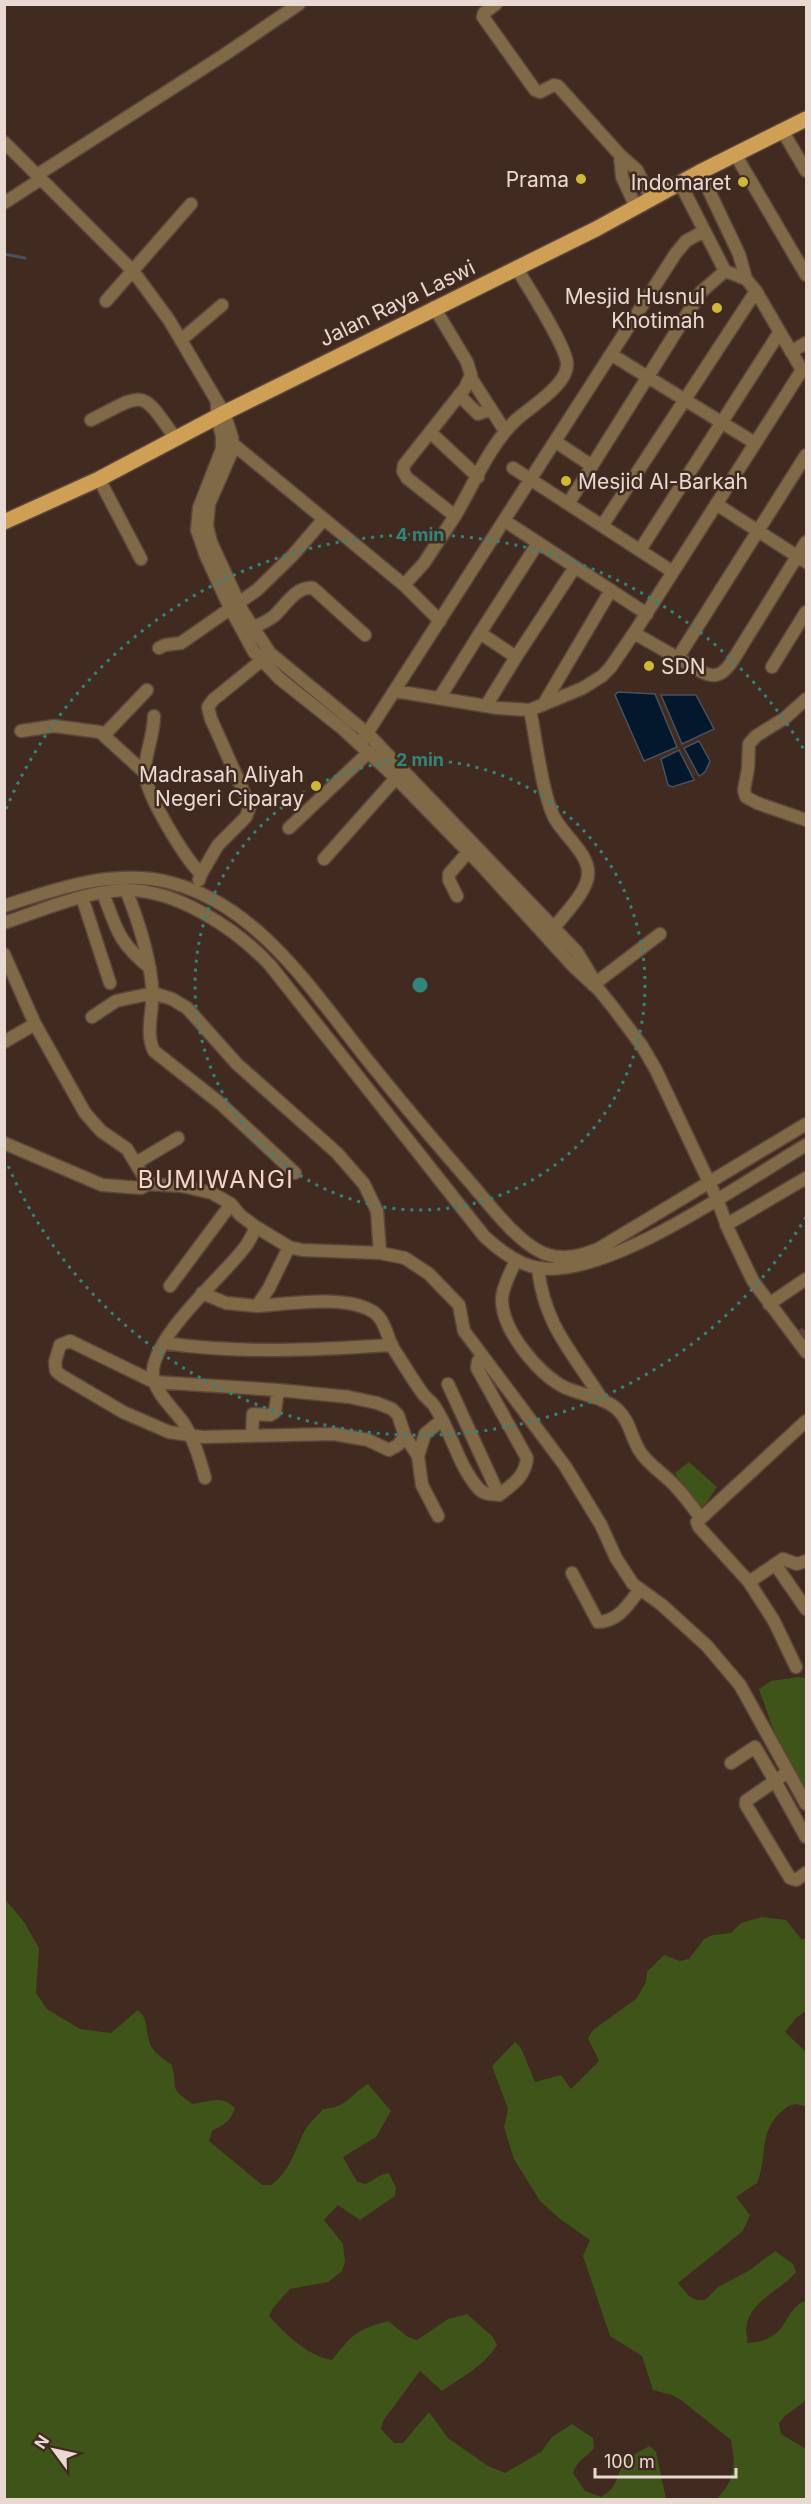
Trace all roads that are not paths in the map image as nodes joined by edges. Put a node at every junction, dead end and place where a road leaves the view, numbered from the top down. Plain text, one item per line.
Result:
1 (298, 4) edge
2 (496, 4) edge
3 (807, 119) edge
4 (782, 130) junction
5 (4, 142) edge
6 (735, 154) junction
7 (620, 155) junction
8 (807, 171) edge
9 (700, 172) junction
10 (39, 177) junction
11 (680, 183) junction
12 (651, 198) junction
13 (4, 203) edge
14 (191, 204) dead end
15 (636, 207) junction
16 (704, 231) junction
17 (516, 267) junction
18 (133, 271) junction
19 (725, 271) junction
20 (807, 275) edge
21 (746, 279) junction
22 (756, 291) junction
23 (106, 302) dead end
24 (222, 305) dead end
25 (434, 307) junction
26 (780, 333) junction
27 (181, 340) junction
28 (807, 343) edge
29 (790, 352) junction
30 (612, 355) junction
31 (804, 373) edge
32 (648, 377) junction
33 (471, 378) junction
34 (459, 395) junction
35 (683, 399) junction
36 (491, 409) junction
37 (219, 411) junction
38 (91, 420) dead end
39 (721, 423) junction
40 (505, 431) junction
41 (430, 432) junction
42 (176, 440) junction
43 (556, 442) junction
44 (233, 444) junction
45 (754, 444) junction
46 (807, 455) edge
47 (592, 466) junction
48 (513, 468) dead end
49 (478, 477) junction
50 (99, 479) junction
51 (531, 480) junction
52 (568, 504) junction
53 (716, 504) junction
54 (455, 516) junction
55 (323, 520) junction
56 (505, 521) junction
57 (4, 522) edge
58 (602, 526) junction
59 (759, 531) junction
60 (807, 542) edge
61 (538, 543) junction
62 (640, 550) junction
63 (141, 559) dead end
64 (802, 559) edge
65 (575, 567) junction
66 (673, 572) junction
67 (404, 585) junction
68 (611, 590) junction
69 (234, 605) junction
70 (807, 612) edge
71 (647, 614) junction
72 (440, 621) junction
73 (253, 628) junction
74 (480, 633) junction
75 (634, 633) junction
76 (365, 635) dead end
77 (159, 648) dead end
78 (265, 657) junction
79 (516, 657) junction
80 (677, 659) junction
81 (772, 667) dead end
82 (147, 690) dead end
83 (395, 691) junction
84 (440, 697) junction
85 (807, 699) edge
86 (543, 705) junction
87 (486, 706) junction
88 (530, 710) junction
89 (154, 716) dead end
90 (21, 731) dead end
91 (104, 735) junction
92 (365, 743) junction
93 (145, 773) junction
94 (396, 778) junction
95 (805, 816) edge
96 (290, 828) dead end
97 (468, 852) junction
98 (324, 859) dead end
99 (201, 874) junction
100 (503, 881) junction
101 (126, 890) junction
102 (103, 892) junction
103 (457, 896) dead end
104 (82, 897) junction
105 (191, 898) junction
106 (4, 906) edge
107 (4, 922) edge
108 (551, 932) junction
109 (660, 934) dead end
110 (4, 954) edge
111 (275, 960) junction
112 (150, 968) junction
113 (110, 983) dead end
114 (596, 985) junction
115 (153, 993) junction
116 (316, 996) junction
117 (304, 1006) junction
118 (92, 1017) dead end
119 (35, 1024) junction
120 (4, 1042) edge
121 (366, 1073) junction
122 (178, 1138) dead end
123 (803, 1139) edge
124 (4, 1143) edge
125 (436, 1159) junction
126 (136, 1163) junction
127 (295, 1173) dead end
128 (463, 1175) junction
129 (807, 1178) edge
130 (148, 1184) junction
131 (445, 1186) junction
132 (713, 1191) junction
133 (231, 1204) junction
134 (726, 1225) junction
135 (256, 1227) junction
136 (289, 1247) junction
137 (380, 1253) junction
138 (516, 1260) junction
139 (538, 1268) junction
140 (807, 1280) edge
141 (170, 1286) dead end
142 (202, 1293) junction
143 (769, 1304) junction
144 (257, 1306) junction
145 (165, 1343) junction
146 (392, 1345) junction
147 (807, 1352) edge
148 (483, 1357) junction
149 (154, 1382) junction
150 (448, 1384) dead end
151 (278, 1390) junction
152 (603, 1401) junction
153 (442, 1420) junction
154 (807, 1421) edge
155 (252, 1436) junction
156 (405, 1436) junction
157 (191, 1437) junction
158 (418, 1456) junction
159 (205, 1478) dead end
160 (499, 1495) junction
161 (438, 1516) dead end
162 (700, 1517) junction
163 (807, 1561) edge
164 (775, 1564) junction
165 (572, 1574) dead end
166 (748, 1582) junction
167 (640, 1589) junction
168 (807, 1609) edge
169 (796, 1666) dead end
170 (731, 1763) dead end
171 (788, 1773) junction
172 (775, 1780) junction
173 (807, 1804) edge
174 (807, 1837) edge
175 (807, 1872) edge

1 - 10 street
2 - 7 street
3 - 4 main road, Jalan Raya Laswi
4 - 6 main road, Jalan Raya Laswi
4 - 8 street
5 - 10 street
6 - 9 main road, Jalan Raya Laswi
6 - 20 street
7 - 12 street
7 - 15 street
9 - 11 main road, Jalan Raya Laswi
9 - 21 street
10 - 13 street
10 - 18 street
11 - 12 main road, Jalan Raya Laswi
11 - 16 street
12 - 15 main road, Jalan Raya Laswi
14 - 18 street
15 - 17 main road, Jalan Raya Laswi
16 - 19 street
16 - 30 street
17 - 25 main road, Jalan Raya Laswi
17 - 40 street
18 - 23 street
18 - 27 street
19 - 21 street
19 - 32 street
21 - 22 street
22 - 26 street
22 - 35 street
24 - 27 street
25 - 33 street
25 - 37 main road, Jalan Raya Laswi
26 - 29 street
26 - 39 street
27 - 37 street
28 - 29 street
29 - 31 street
30 - 32 street
30 - 43 street
31 - 45 street
32 - 35 street
32 - 47 street
33 - 34 street
33 - 36 street
34 - 36 street
34 - 41 street
35 - 39 street
35 - 58 street
36 - 40 street
37 - 42 main road, Jalan Raya Laswi
37 - 44 street
37 - 69 street
38 - 42 street
39 - 45 street
39 - 62 street
40 - 49 street
41 - 49 street
41 - 54 street
42 - 50 main road, Jalan Raya Laswi
43 - 47 street
43 - 51 street
44 - 55 street
44 - 69 street
45 - 53 street
46 - 59 street
47 - 52 street
48 - 51 street
49 - 54 street
50 - 57 main road, Jalan Raya Laswi
50 - 63 street
51 - 52 street
51 - 56 street
52 - 58 street
53 - 59 street
53 - 66 street
54 - 67 street
55 - 67 street
55 - 69 street
56 - 61 street
56 - 72 street
58 - 62 street
59 - 64 street
59 - 80 street
60 - 64 street
61 - 65 street
61 - 74 street
62 - 66 street
64 - 80 street
65 - 68 street
65 - 79 street
66 - 71 street
67 - 72 street
68 - 71 street
68 - 86 street
69 - 73 street
69 - 77 street
69 - 78 street
70 - 81 street
71 - 75 street
72 - 83 street
73 - 76 street
73 - 78 street
74 - 79 street
74 - 84 street
75 - 80 street
75 - 86 street
78 - 92 street
78 - 99 street
79 - 87 street
82 - 91 street
83 - 84 street
83 - 92 street
84 - 87 street
85 - 95 street
86 - 88 street
87 - 88 street
88 - 108 street
89 - 93 street
90 - 91 street
91 - 93 street
92 - 94 street
92 - 96 street
92 - 100 street
93 - 99 street
94 - 97 street
94 - 98 street
97 - 100 street
97 - 103 street
99 - 105 street
100 - 108 street
101 - 102 street
101 - 105 street
101 - 112 street
102 - 104 street
102 - 112 street
104 - 107 street
104 - 113 street
105 - 106 street
105 - 111 street
108 - 114 street
109 - 114 street
110 - 119 street
111 - 116 street
111 - 117 street
112 - 115 street
114 - 132 street
115 - 118 street
115 - 127 street
115 - 137 street
116 - 117 street
116 - 121 street
117 - 121 street
119 - 120 street
119 - 126 street
121 - 125 street
121 - 125 street
122 - 126 street
123 - 132 street
123 - 132 street
124 - 130 street
125 - 128 street
125 - 131 street
126 - 130 street
128 - 131 street
128 - 132 street
129 - 134 street
130 - 133 street
131 - 138 street
132 - 134 street
132 - 139 street
133 - 135 street
133 - 141 street
134 - 143 street
135 - 136 street
135 - 142 street
136 - 137 street
136 - 144 street
137 - 148 street
138 - 139 street
138 - 152 street
139 - 152 street
140 - 143 street
142 - 144 street
142 - 145 street
143 - 147 street
144 - 146 street
145 - 146 street
145 - 149 street
146 - 153 street
148 - 160 street
148 - 167 street
149 - 151 street
149 - 157 street
149 - 157 street
150 - 160 street
151 - 155 street
151 - 156 street
152 - 162 street
153 - 158 street
153 - 160 street
154 - 162 street
155 - 156 street
155 - 157 street
156 - 158 street
157 - 159 street
158 - 161 street
162 - 166 street
163 - 164 street
164 - 166 street
164 - 168 street
165 - 167 street
166 - 169 street
167 - 171 street
170 - 172 street
171 - 172 street
171 - 173 street
172 - 174 street
172 - 175 street

